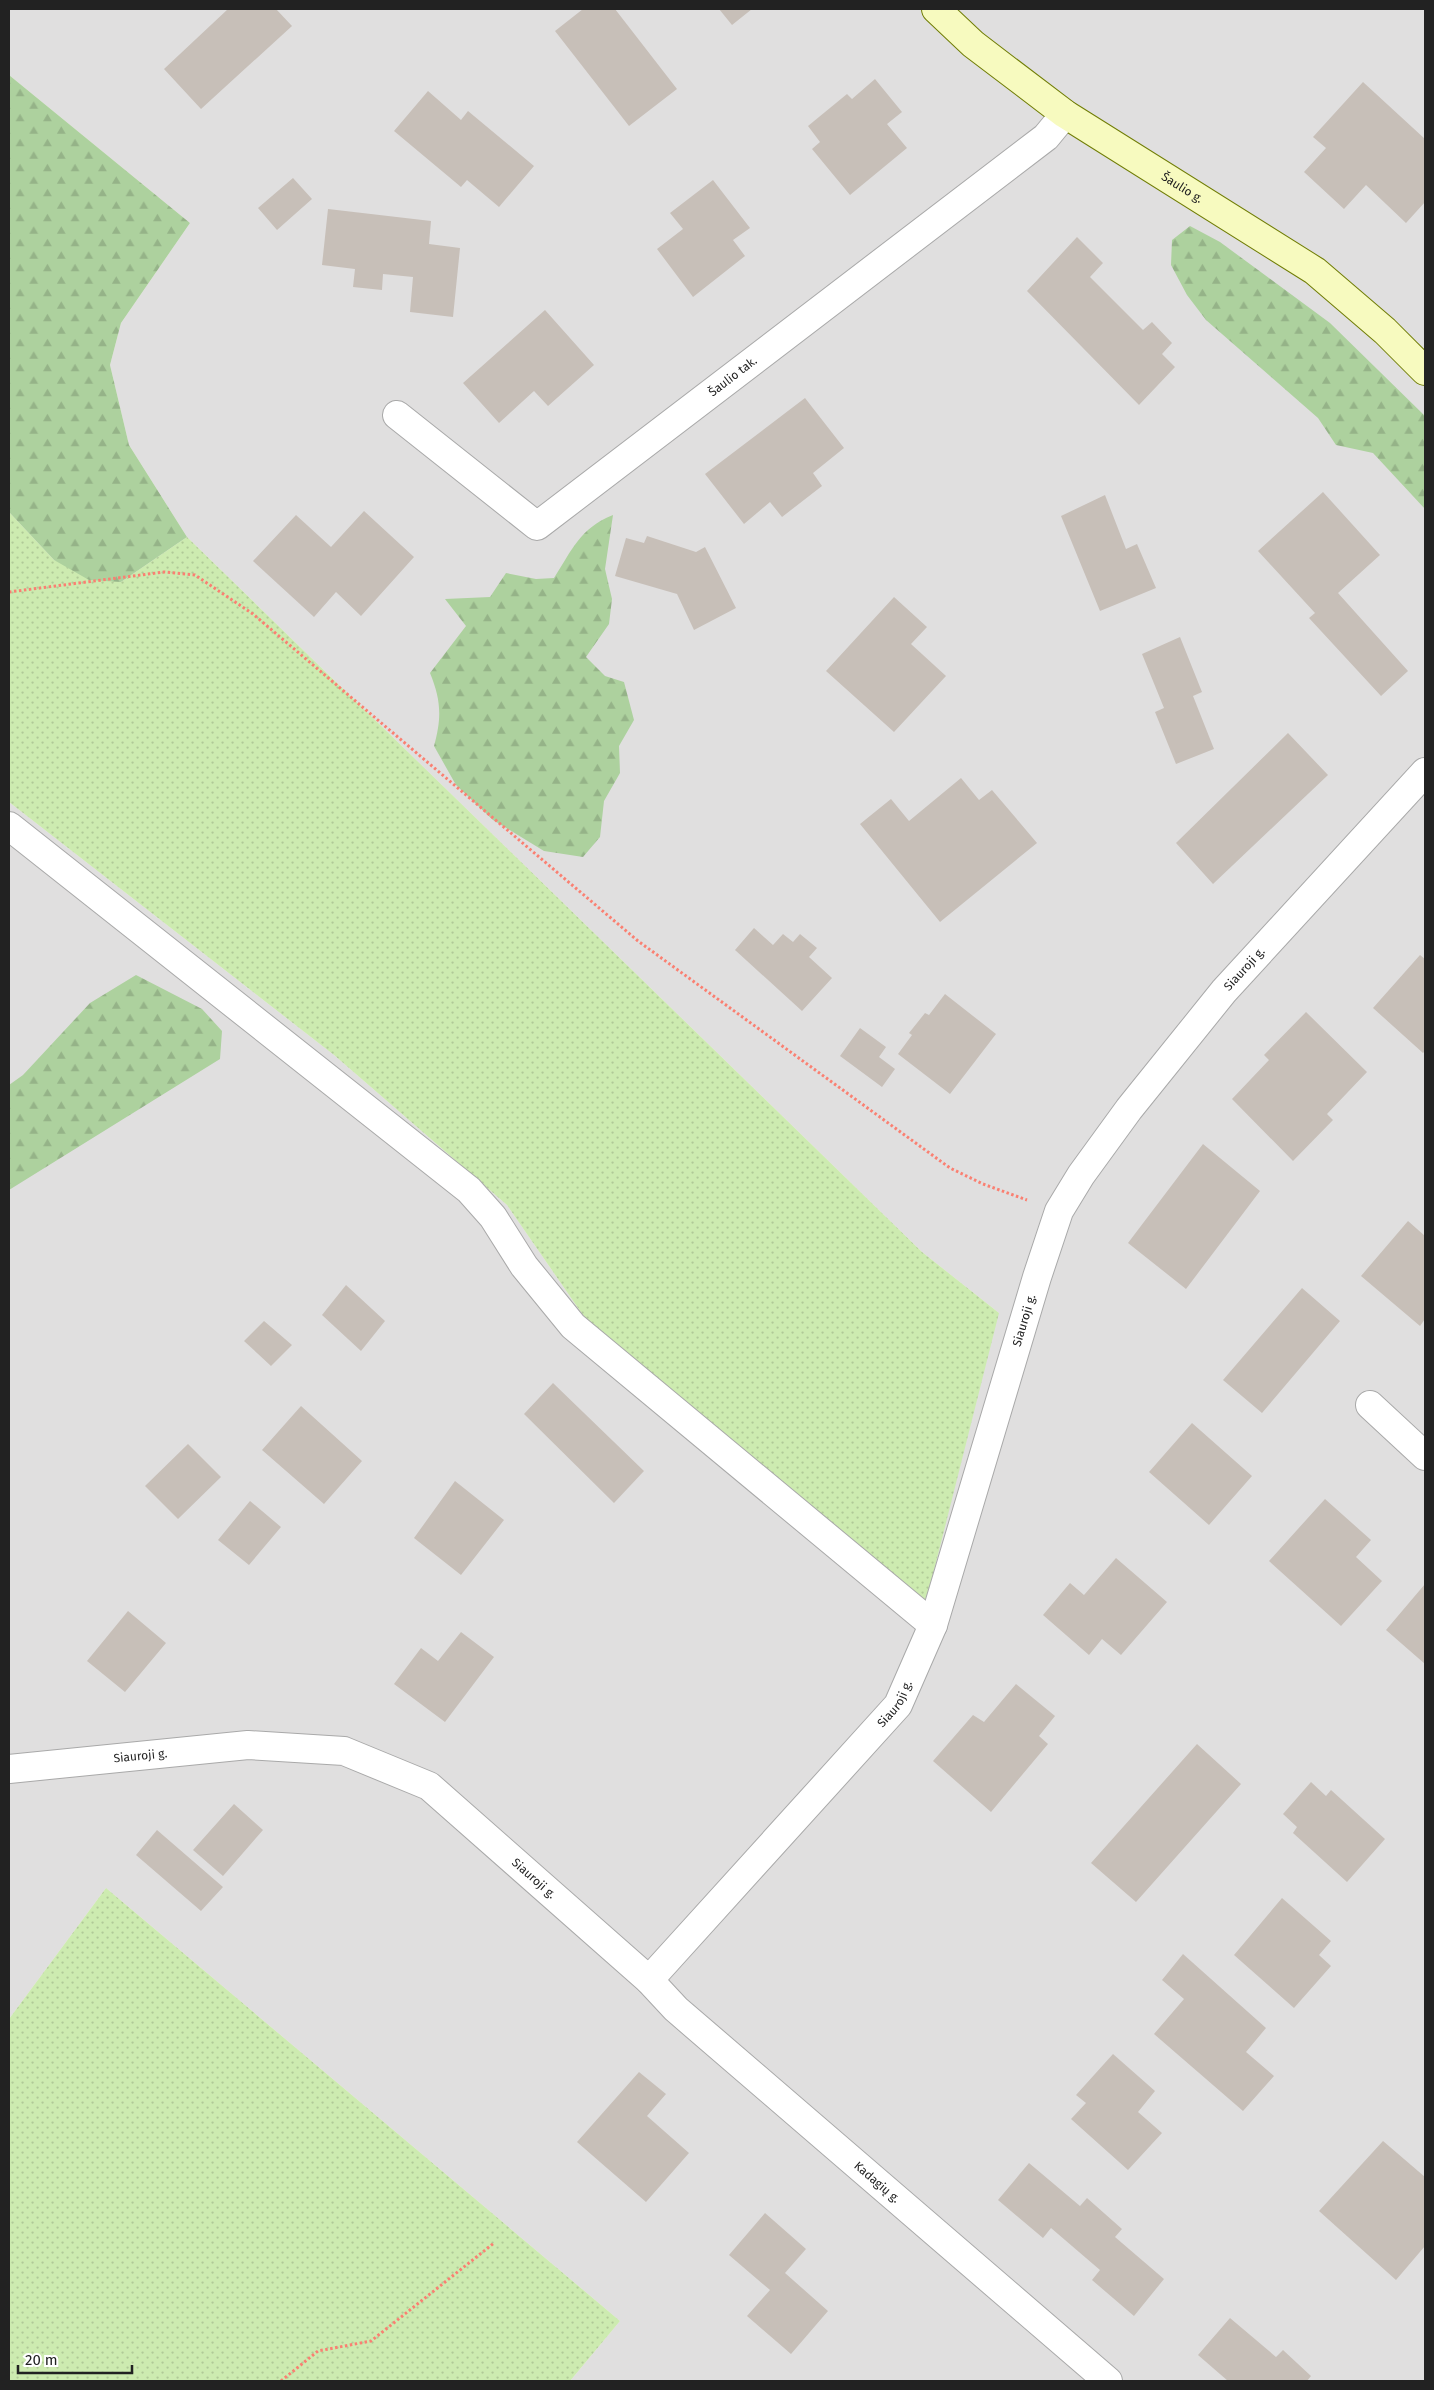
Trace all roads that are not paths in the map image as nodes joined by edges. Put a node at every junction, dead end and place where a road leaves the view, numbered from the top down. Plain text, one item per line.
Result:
1 (936, 9) edge
2 (1065, 114) junction
3 (1425, 371) edge
4 (397, 415) dead end
5 (1425, 772) edge
6 (9, 826) edge
7 (1370, 1405) dead end
8 (1425, 1456) edge
9 (933, 1625) junction
10 (9, 1769) edge
11 (649, 1980) junction
12 (1108, 2381) edge

1 - 2 street, Šaulio g.
2 - 3 street, Šaulio g.
2 - 4 street, Šaulio tak.
5 - 9 street, Siauroji g.
6 - 9 street
7 - 8 street
9 - 11 street, Siauroji g.
10 - 11 street, Siauroji g.
11 - 12 street, Kadagių g.

